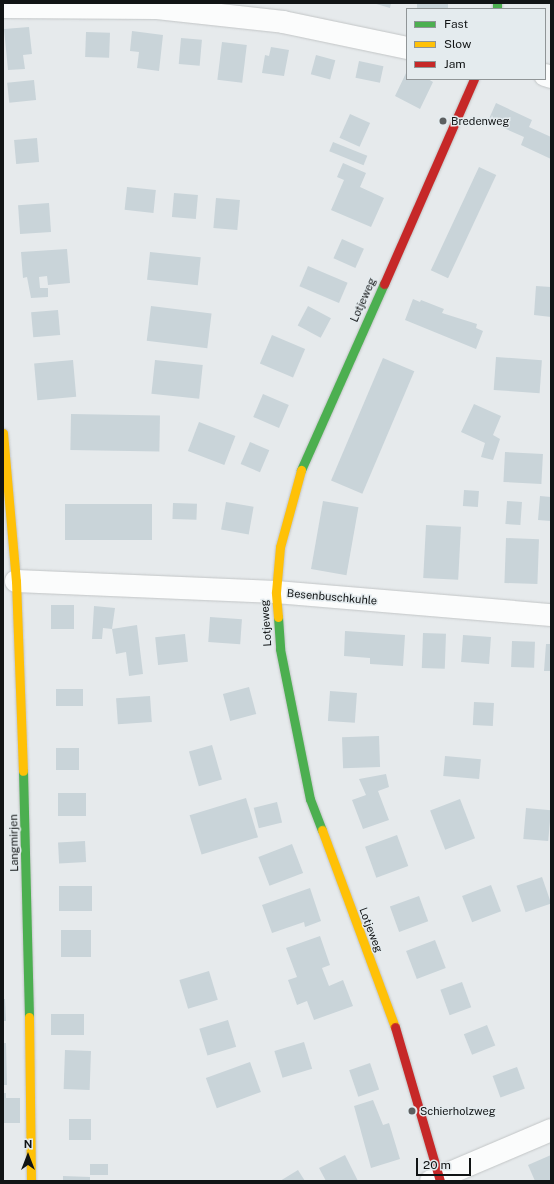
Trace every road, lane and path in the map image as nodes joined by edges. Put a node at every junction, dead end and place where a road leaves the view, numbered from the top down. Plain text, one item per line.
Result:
1 (3, 7) edge
2 (406, 48) edge
3 (474, 80) edge
4 (3, 433) edge
5 (16, 581) junction
6 (276, 592) junction
7 (551, 615) edge
8 (551, 1130) edge
9 (437, 1180) edge
10 (31, 1181) edge

1 - 2 street
3 - 6 street, Lotjeweg
4 - 5 street, Langmirjen
5 - 6 street, Besenbuschkuhle
5 - 10 street, Langmirjen
6 - 7 street, Besenbuschkuhle
6 - 9 street, Lotjeweg
8 - 9 street

